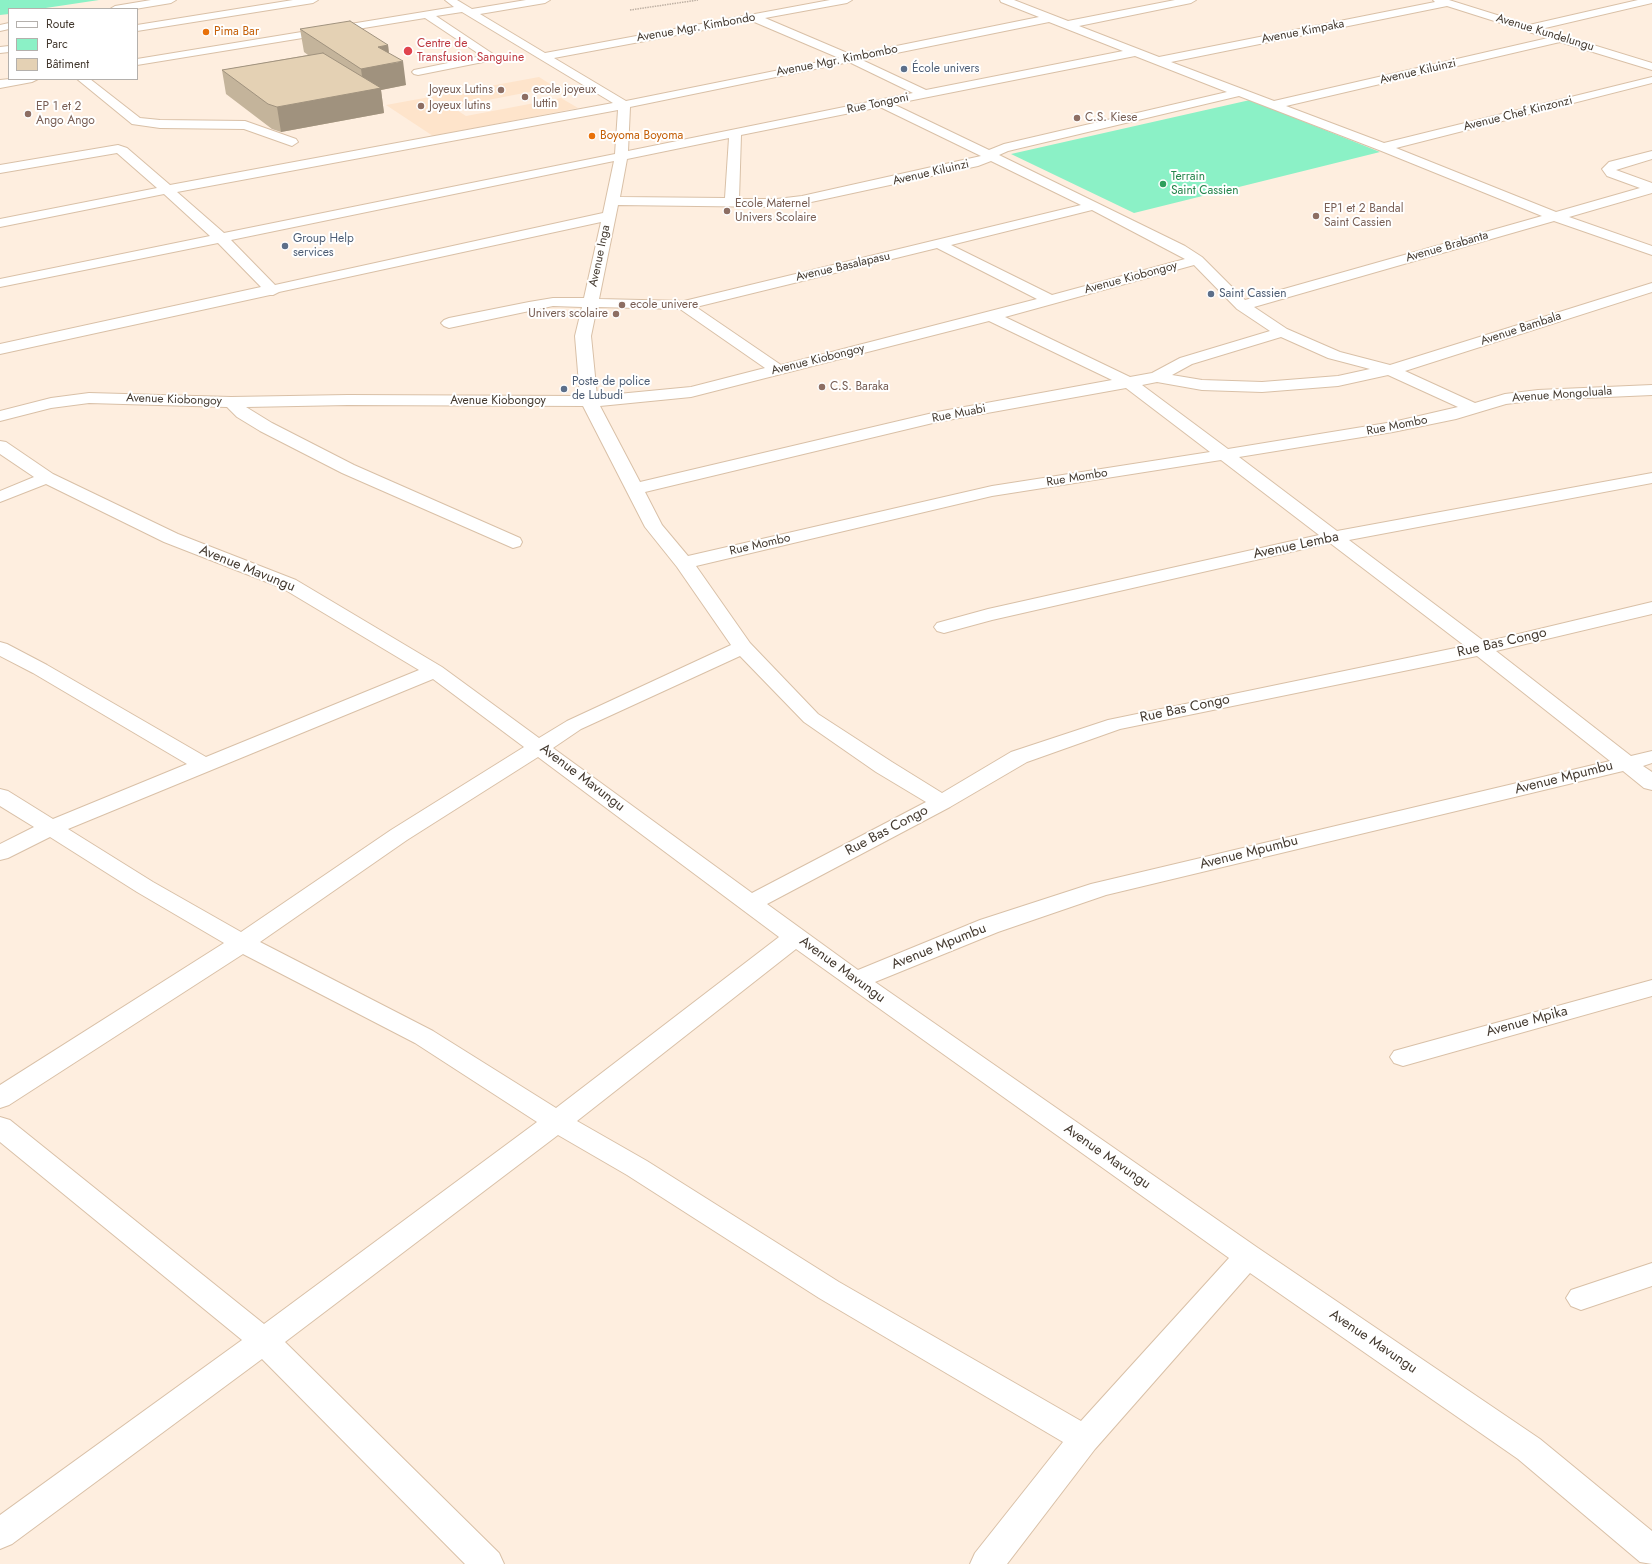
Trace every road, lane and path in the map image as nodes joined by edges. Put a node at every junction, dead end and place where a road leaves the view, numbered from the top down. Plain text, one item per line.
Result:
1 (171, 0) edge
2 (313, 0) edge
3 (450, 0) edge
4 (545, 0) edge
5 (698, 0) edge
6 (847, 0) edge
7 (1005, 0) edge
8 (1191, 0) edge
9 (1652, 0) edge
10 (1443, 2) edge
11 (121, 8) edge
12 (468, 10) junction
13 (630, 10) dead end
14 (426, 14) junction
15 (755, 18) junction
16 (1051, 18) junction
17 (443, 25) junction
18 (1067, 25) junction
19 (428, 27) dead end
20 (138, 28) edge
21 (1529, 28) junction
22 (1561, 38) junction
23 (1136, 52) junction
24 (546, 56) junction
25 (1652, 56) edge
26 (851, 59) junction
27 (1633, 61) junction
28 (138, 62) edge
29 (1158, 62) junction
30 (1652, 67) edge
31 (418, 72) dead end
32 (26, 80) edge
33 (84, 80) edge
34 (1652, 80) edge
35 (0, 84) edge
36 (1240, 92) junction
37 (925, 94) junction
38 (880, 103) junction
39 (624, 105) junction
40 (1274, 105) junction
41 (735, 133) junction
42 (292, 142) dead end
43 (1383, 147) junction
44 (990, 155) junction
45 (1652, 155) edge
46 (621, 157) junction
47 (0, 169) edge
48 (1652, 189) edge
49 (166, 190) junction
50 (613, 200) junction
51 (732, 202) junction
52 (1094, 206) junction
53 (608, 216) junction
54 (1553, 216) junction
55 (0, 223) edge
56 (221, 238) junction
57 (1652, 240) edge
58 (939, 244) junction
59 (1637, 244) junction
60 (1652, 251) edge
61 (1197, 260) junction
62 (0, 283) edge
63 (1652, 287) edge
64 (273, 291) junction
65 (1051, 300) junction
66 (590, 302) junction
67 (684, 305) junction
68 (1242, 306) junction
69 (991, 316) junction
70 (449, 323) dead end
71 (1282, 332) junction
72 (0, 350) edge
73 (778, 370) junction
74 (1390, 370) junction
75 (1157, 377) junction
76 (1130, 383) junction
77 (1652, 390) edge
78 (588, 401) junction
79 (231, 402) junction
80 (1473, 408) junction
81 (0, 416) edge
82 (0, 446) edge
83 (1227, 455) junction
84 (47, 478) junction
85 (1652, 478) edge
86 (633, 489) junction
87 (0, 497) edge
88 (1334, 537) junction
89 (513, 542) dead end
90 (684, 563) junction
91 (1652, 608) edge
92 (944, 627) dead end
93 (743, 647) junction
94 (0, 648) edge
95 (1481, 649) junction
96 (435, 671) junction
97 (540, 747) junction
98 (1652, 757) edge
99 (1627, 762) junction
100 (204, 765) junction
101 (1652, 783) edge
102 (0, 796) edge
103 (942, 802) junction
104 (51, 828) junction
105 (0, 853) edge
106 (751, 903) junction
107 (796, 936) junction
108 (242, 943) junction
109 (856, 981) junction
110 (1652, 988) edge
111 (1403, 1057) dead end
112 (0, 1098) edge
113 (557, 1122) junction
114 (0, 1126) edge
115 (1248, 1256) junction
116 (1652, 1274) edge
117 (1581, 1298) dead end
118 (264, 1341) junction
119 (1084, 1439) junction
120 (0, 1534) edge
121 (1652, 1551) edge
122 (487, 1564) edge
123 (987, 1564) edge

1 - 11 street
2 - 20 street
3 - 12 street
4 - 12 street
5 - 13 path
6 - 15 street, Avenue Mgr. Kimbondo
7 - 16 street
8 - 18 street
9 - 21 street
10 - 21 street, Avenue Kundelungu
10 - 29 street, Avenue Kimpaka
12 - 14 street
12 - 24 street
14 - 17 street
14 - 28 street
15 - 24 street, Avenue Mgr. Kimbondo
15 - 26 street
16 - 18 street
16 - 26 street, Avenue Mgr. Kimbombo
17 - 19 street
17 - 31 street
18 - 23 street
21 - 22 street, Avenue Kundelungu
22 - 27 street, Avenue Kundelungu
22 - 40 street, Avenue Kiluinzi
23 - 29 street
23 - 37 street, Rue Tongoni
24 - 39 street
25 - 27 street
26 - 37 street
26 - 39 street, Avenue Mgr. Kimbombo
27 - 30 street, Avenue Kundelungu
29 - 36 street
32 - 35 street
33 - 42 street
34 - 43 street, Avenue Chef Kinzonzi
36 - 40 street
36 - 44 street, Avenue Kiluinzi
37 - 38 street, Rue Tongoni
38 - 41 street, Rue Tongoni
38 - 44 street
39 - 46 street, Avenue Inga
39 - 49 street, Avenue Mgr. Kimbombo
40 - 43 street
41 - 46 street, Rue Tongoni
41 - 51 street
43 - 54 street
44 - 51 street, Avenue Kiluinzi
44 - 52 street
45 - 48 street
46 - 50 street, Avenue Inga
46 - 56 street, Rue Tongoni
47 - 49 street
48 - 54 street, Avenue Brabanta
49 - 55 street, Avenue Mgr. Kimbombo
49 - 56 street
50 - 51 street, Avenue Kiluinzi
50 - 53 street, Avenue Inga
52 - 58 street, Avenue Basalapasu
52 - 61 street
53 - 64 street
53 - 66 street, Avenue Inga
54 - 59 street
54 - 68 street, Avenue Brabanta
56 - 62 street, Rue Tongoni
56 - 64 street
57 - 59 street
58 - 65 street
58 - 67 street, Avenue Basalapasu
59 - 60 street
61 - 65 street, Avenue Kiobongoy
61 - 68 street
63 - 74 street, Avenue Bambala
64 - 72 street
65 - 69 street, Avenue Kiobongoy
66 - 67 street, Avenue Basalapasu
66 - 70 street, Avenue Basalapasu
66 - 78 street, Avenue Inga
67 - 73 street
68 - 71 street
69 - 73 street, Avenue Kiobongoy
69 - 76 street
71 - 74 street
71 - 75 street, Rue Muabi
73 - 78 street, Avenue Kiobongoy
74 - 75 street, Avenue Bambala
74 - 80 street
75 - 76 street, Rue Muabi
76 - 83 street
76 - 86 street, Rue Muabi
77 - 80 street, Avenue Mongoluala
78 - 79 street, Avenue Kiobongoy
78 - 86 street, Avenue Inga
79 - 81 street, Avenue Kiobongoy
79 - 89 street
80 - 83 street, Rue Mombo
82 - 84 street, Avenue Mavungu
83 - 88 street
83 - 90 street, Rue Mombo
84 - 87 street
84 - 96 street, Avenue Mavungu
85 - 88 street, Avenue Lemba
86 - 90 street, Avenue Inga
88 - 92 street, Avenue Lemba
88 - 95 street
90 - 93 street, Avenue Inga
91 - 95 street, Rue Bas Congo
93 - 97 street
93 - 103 street, Avenue Inga
94 - 100 street
95 - 99 street
95 - 103 street, Rue Bas Congo
96 - 97 street, Avenue Mavungu
96 - 100 street
97 - 106 street, Avenue Mavungu
97 - 108 street
98 - 99 street, Avenue Mpumbu
99 - 101 street
99 - 109 street, Avenue Mpumbu
100 - 104 street
102 - 104 street
103 - 106 street, Rue Bas Congo
104 - 105 street
104 - 108 street
106 - 107 street, Avenue Mavungu
107 - 109 street, Avenue Mavungu
107 - 113 street
108 - 112 street
108 - 113 street
109 - 115 street, Avenue Mavungu
110 - 111 street, Avenue Mpika
113 - 118 street
113 - 119 street
114 - 118 street
115 - 119 street
115 - 121 street, Avenue Mavungu
116 - 117 street
118 - 120 street
118 - 122 street
119 - 123 street

